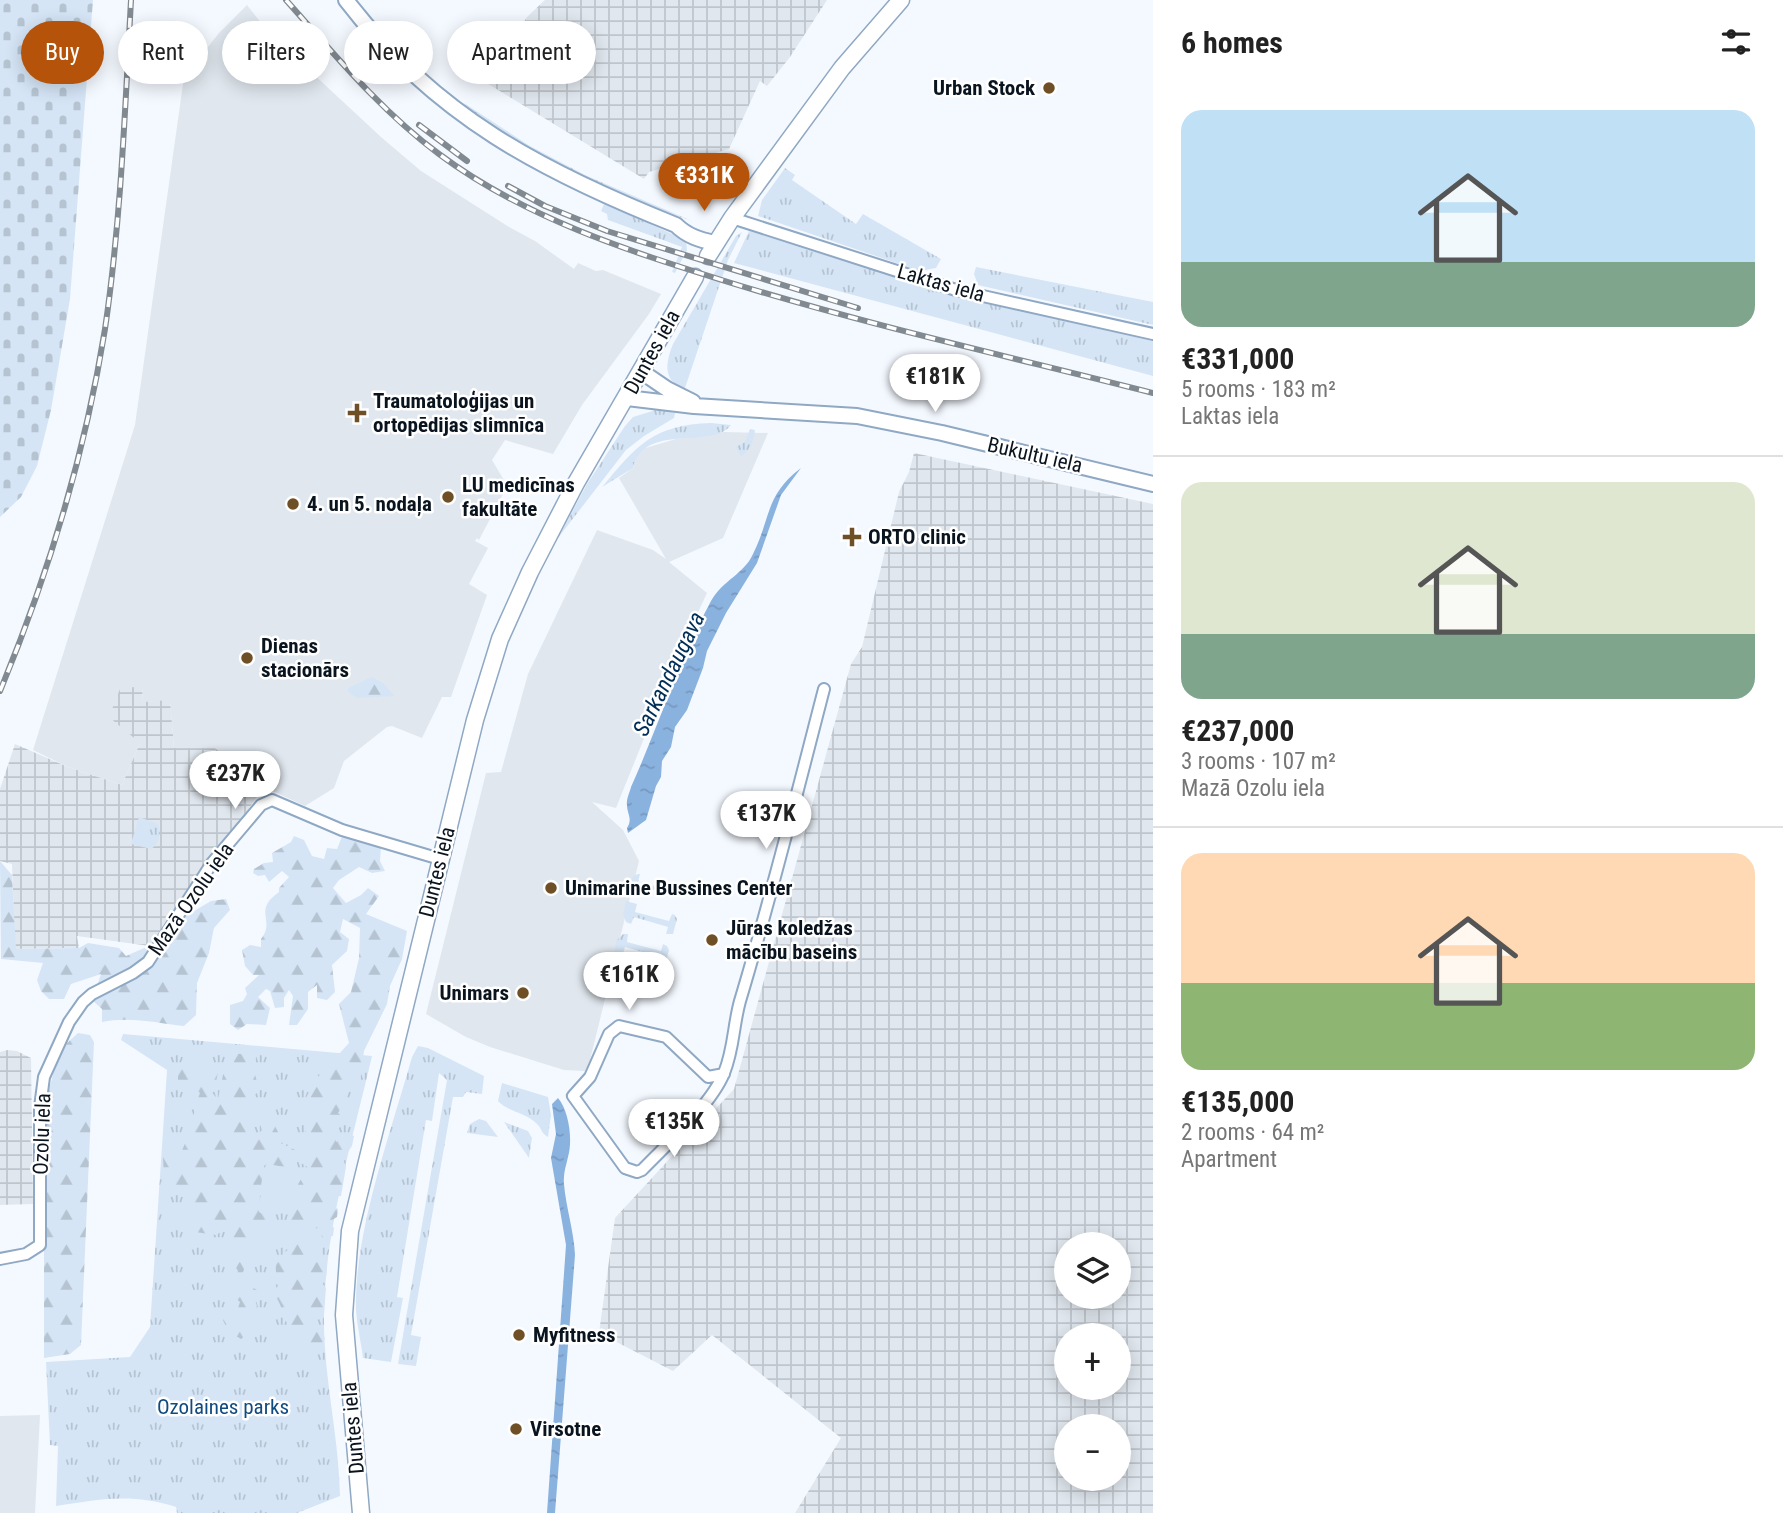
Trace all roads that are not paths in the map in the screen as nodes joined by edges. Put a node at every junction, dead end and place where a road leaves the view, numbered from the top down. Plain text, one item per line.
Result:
1 (346, 0) edge
2 (901, 0) edge
3 (732, 218) junction
4 (711, 249) joint
5 (695, 277) dead end
6 (1153, 334) edge
7 (642, 372) junction
8 (627, 398) junction
9 (707, 407) junction
10 (1153, 484) edge
11 (824, 689) dead end
12 (440, 859) junction
13 (92, 994) joint
14 (724, 1074) junction
15 (0, 1259) edge
16 (361, 1513) edge

1 - 4 street
2 - 3 main road
3 - 4 main road
3 - 6 street, Laktas iela
5 - 7 main road, Duntes iela
7 - 8 main road, Duntes iela
7 - 9 street, Bukultu iela
8 - 9 street, Bukultu iela
8 - 12 main road, Duntes iela
9 - 10 street, Bukultu iela
11 - 14 street
12 - 13 street, Mazā Ozolu iela
12 - 16 main road, Duntes iela
13 - 15 street, Ozolu iela
14 - 14 street

